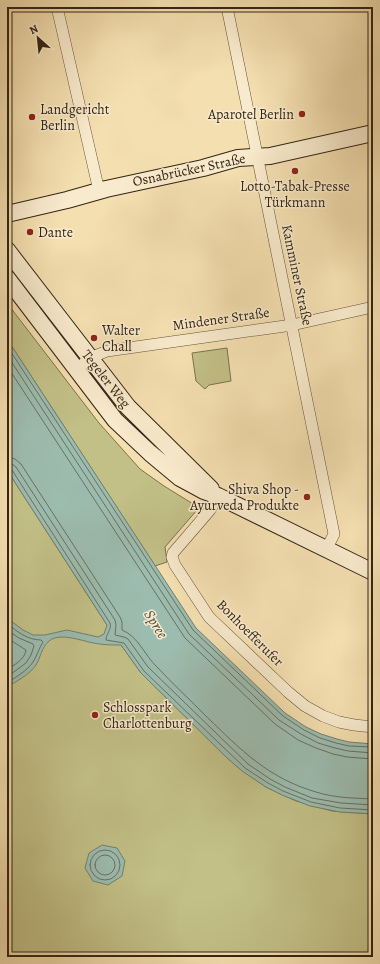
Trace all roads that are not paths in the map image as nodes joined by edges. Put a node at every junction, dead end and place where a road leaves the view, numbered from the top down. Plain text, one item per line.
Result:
1 (57, 7) edge
2 (227, 7) edge
3 (373, 133) edge
4 (256, 156) junction
5 (99, 191) junction
6 (7, 214) edge
7 (7, 250) edge
8 (7, 278) edge
9 (373, 307) edge
10 (292, 325) junction
11 (90, 358) junction
12 (77, 369) junction
13 (218, 496) junction
14 (327, 548) junction
15 (373, 572) edge
16 (373, 727) edge

1 - 5 street
2 - 4 street, Kamminer Straße
3 - 4 main road, Osnabrücker Straße
4 - 5 main road, Osnabrücker Straße
4 - 10 street, Kamminer Straße
5 - 6 main road, Osnabrücker Straße
7 - 11 main road, Tegeler Weg
8 - 12 main road, Tegeler Weg
9 - 10 street, Mindener Straße
10 - 11 street, Mindener Straße
10 - 14 street, Kamminer Straße
11 - 12 street, Mindener Straße
11 - 13 main road, Tegeler Weg
12 - 13 main road, Tegeler Weg
13 - 14 main road, Tegeler Weg
13 - 16 street, Bonhoefferufer
14 - 15 main road, Tegeler Weg

